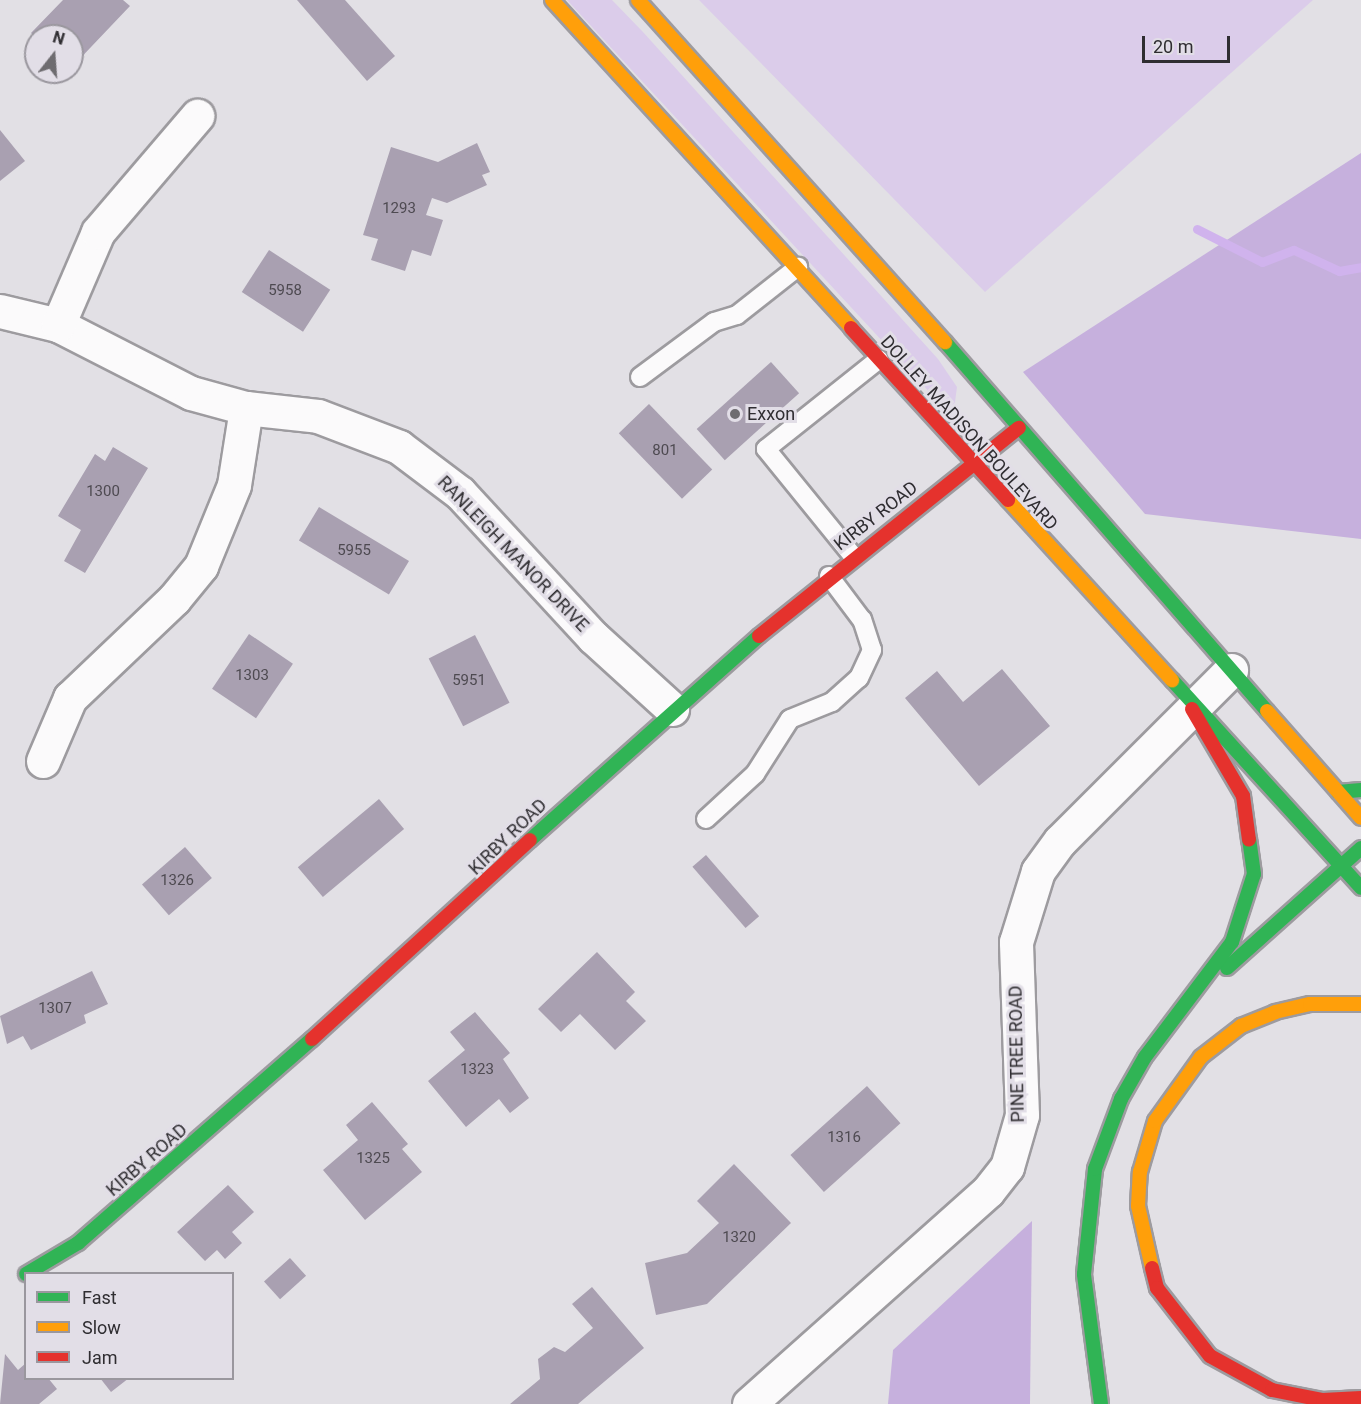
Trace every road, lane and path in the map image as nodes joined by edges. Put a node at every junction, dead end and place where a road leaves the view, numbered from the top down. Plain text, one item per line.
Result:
1 (552, 0) edge
2 (638, 0) edge
3 (197, 116) dead end
4 (798, 267) junction
5 (0, 311) edge
6 (58, 326) junction
7 (879, 359) junction
8 (640, 377) dead end
9 (246, 408) junction
10 (1019, 428) junction
11 (973, 465) junction
12 (853, 556) junction
13 (829, 576) junction
14 (1231, 670) junction
15 (672, 709) junction
16 (1192, 709) junction
17 (44, 761) dead end
18 (1361, 790) edge
19 (1338, 792) junction
20 (1361, 818) edge
21 (706, 819) dead end
22 (1361, 848) edge
23 (1341, 866) junction
24 (1361, 888) edge
25 (1187, 1003) junction
26 (1361, 1004) edge
27 (29, 1272) edge
28 (24, 1275) edge
29 (7, 1280) dead end
30 (1361, 1398) edge
31 (749, 1404) edge
32 (1101, 1404) edge

1 - 4 main road, DOLLEY MADISON BOULEVARD
2 - 10 main road
3 - 6 street
4 - 7 main road, DOLLEY MADISON BOULEVARD
4 - 8 lane
5 - 6 street, RANLEIGH MANOR DRIVE
6 - 9 street, RANLEIGH MANOR DRIVE
7 - 11 main road, DOLLEY MADISON BOULEVARD
7 - 12 lane
9 - 15 street, RANLEIGH MANOR DRIVE
9 - 17 street
10 - 11 main road, KIRBY ROAD
10 - 14 main road
11 - 12 main road, KIRBY ROAD
11 - 16 main road, DOLLEY MADISON BOULEVARD
12 - 13 main road, KIRBY ROAD
13 - 15 main road, KIRBY ROAD
13 - 21 lane
14 - 16 street, PINE TREE ROAD
14 - 19 main road
15 - 27 main road, KIRBY ROAD
16 - 23 main road, DOLLEY MADISON BOULEVARD
16 - 25 main road
16 - 31 street, PINE TREE ROAD
18 - 19 main road
19 - 20 main road
22 - 23 main road
23 - 24 main road, DOLLEY MADISON BOULEVARD
23 - 25 main road
25 - 32 main road
26 - 30 main road
28 - 29 main road, KIRBY ROAD

